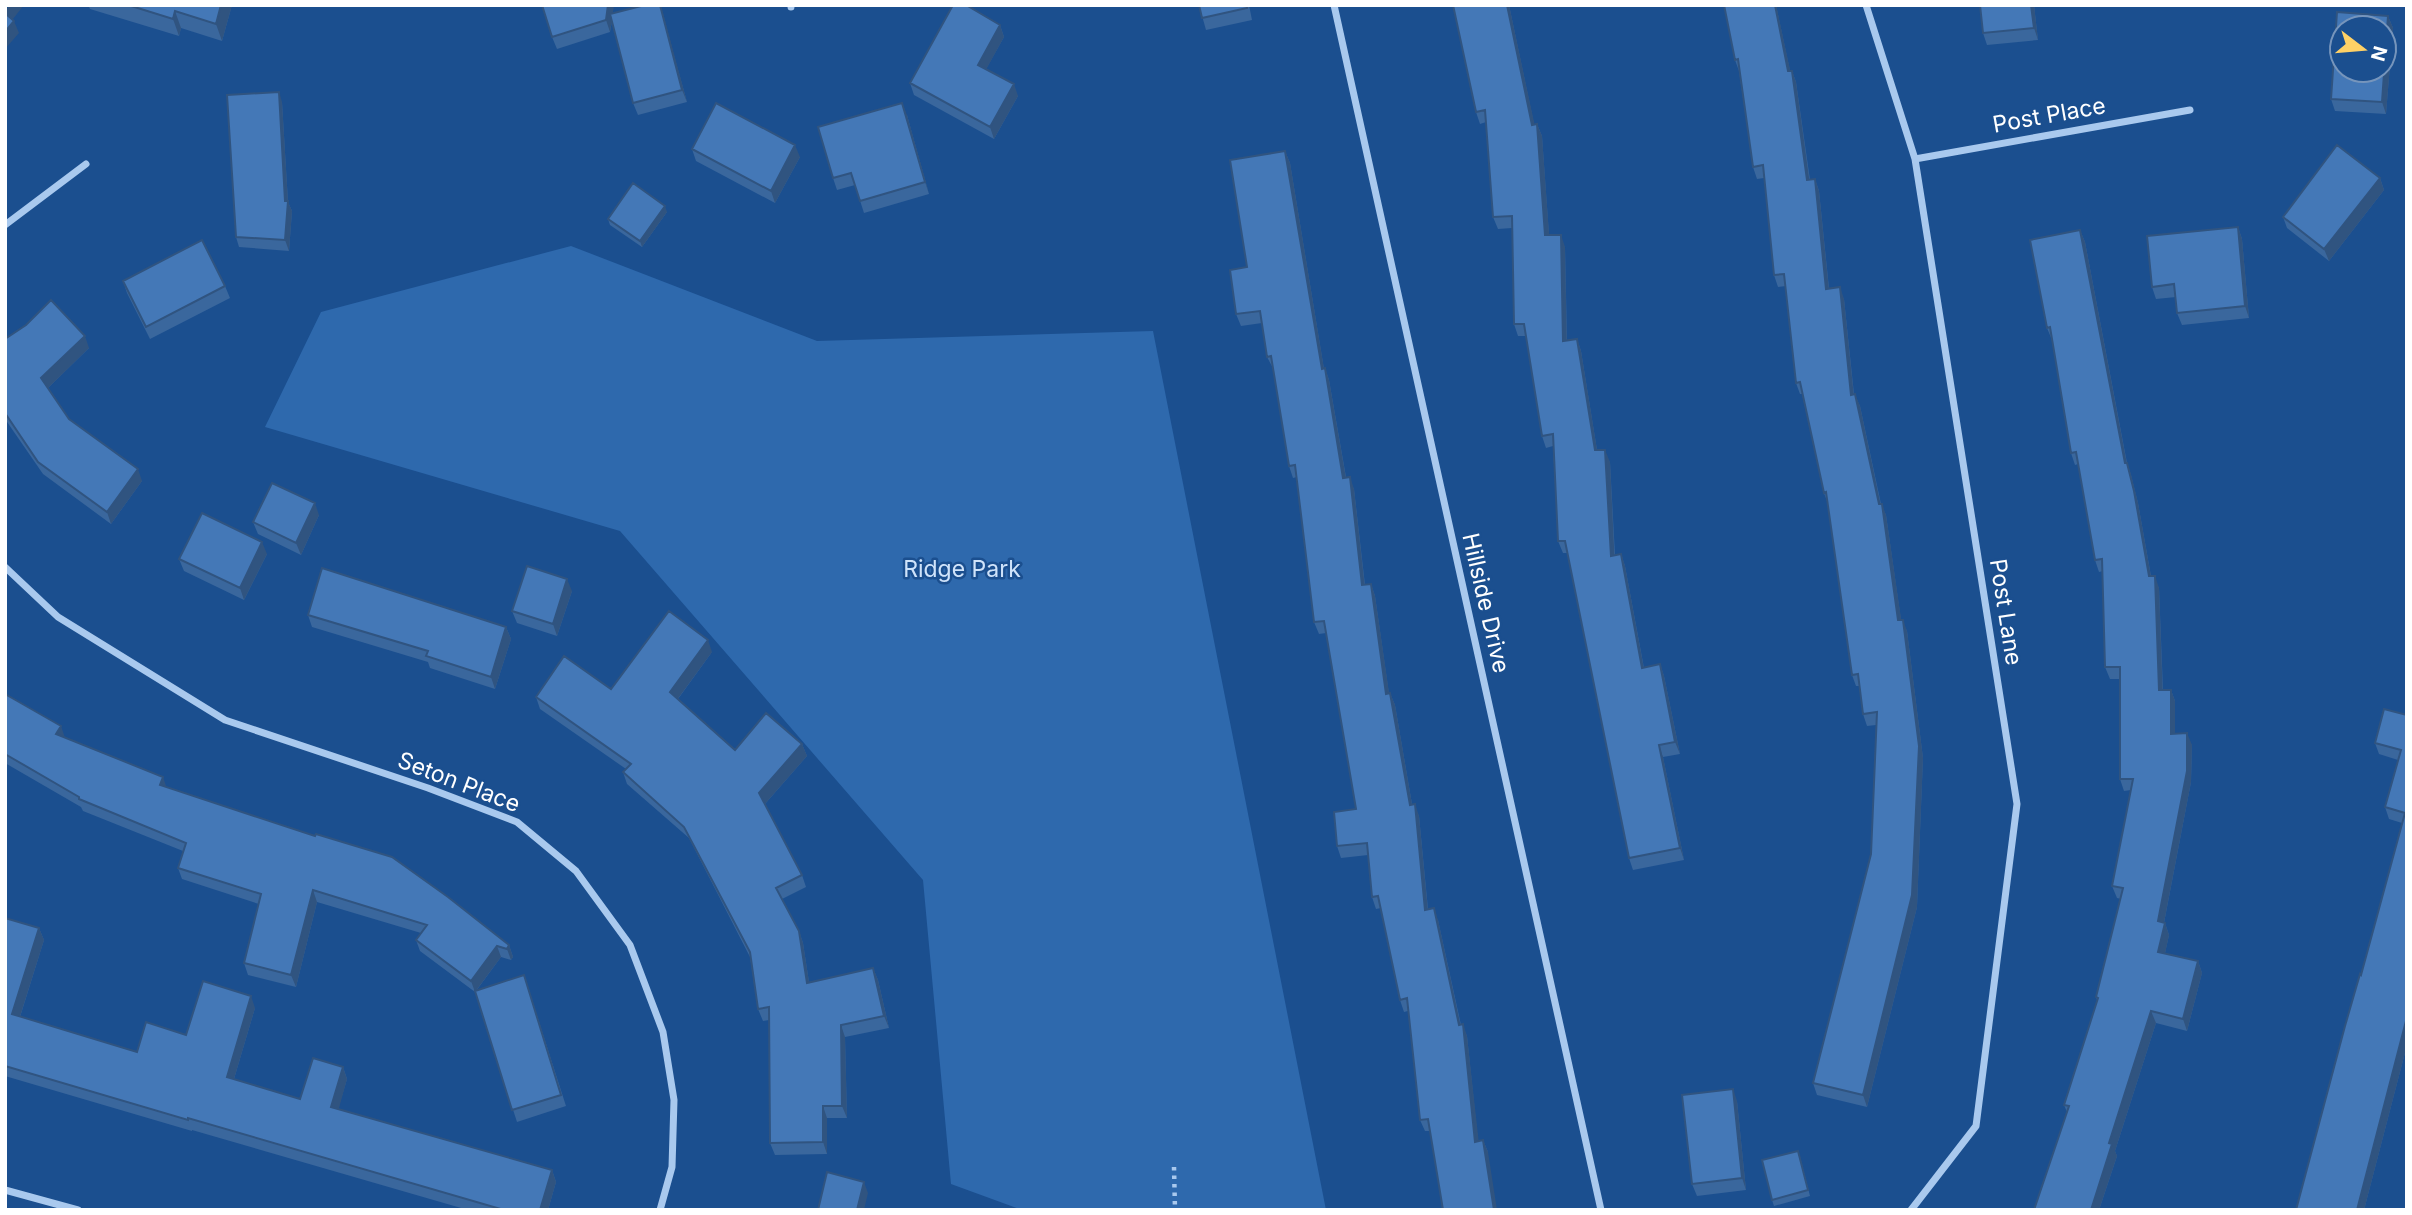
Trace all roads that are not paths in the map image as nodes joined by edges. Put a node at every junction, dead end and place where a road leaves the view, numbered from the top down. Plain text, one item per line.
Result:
1 (1334, 5) edge
2 (1866, 5) edge
3 (2190, 110) dead end
4 (1915, 159) junction
5 (86, 164) dead end
6 (5, 225) edge
7 (5, 567) edge
8 (5, 1190) edge
9 (78, 1210) edge
10 (660, 1210) edge
11 (1601, 1210) edge
12 (1910, 1210) edge

1 - 11 street, Hillside Drive
2 - 4 street, Post Lane
3 - 4 street, Post Place
4 - 12 street, Post Lane
5 - 6 street
7 - 10 street, Seton Place
8 - 9 street

